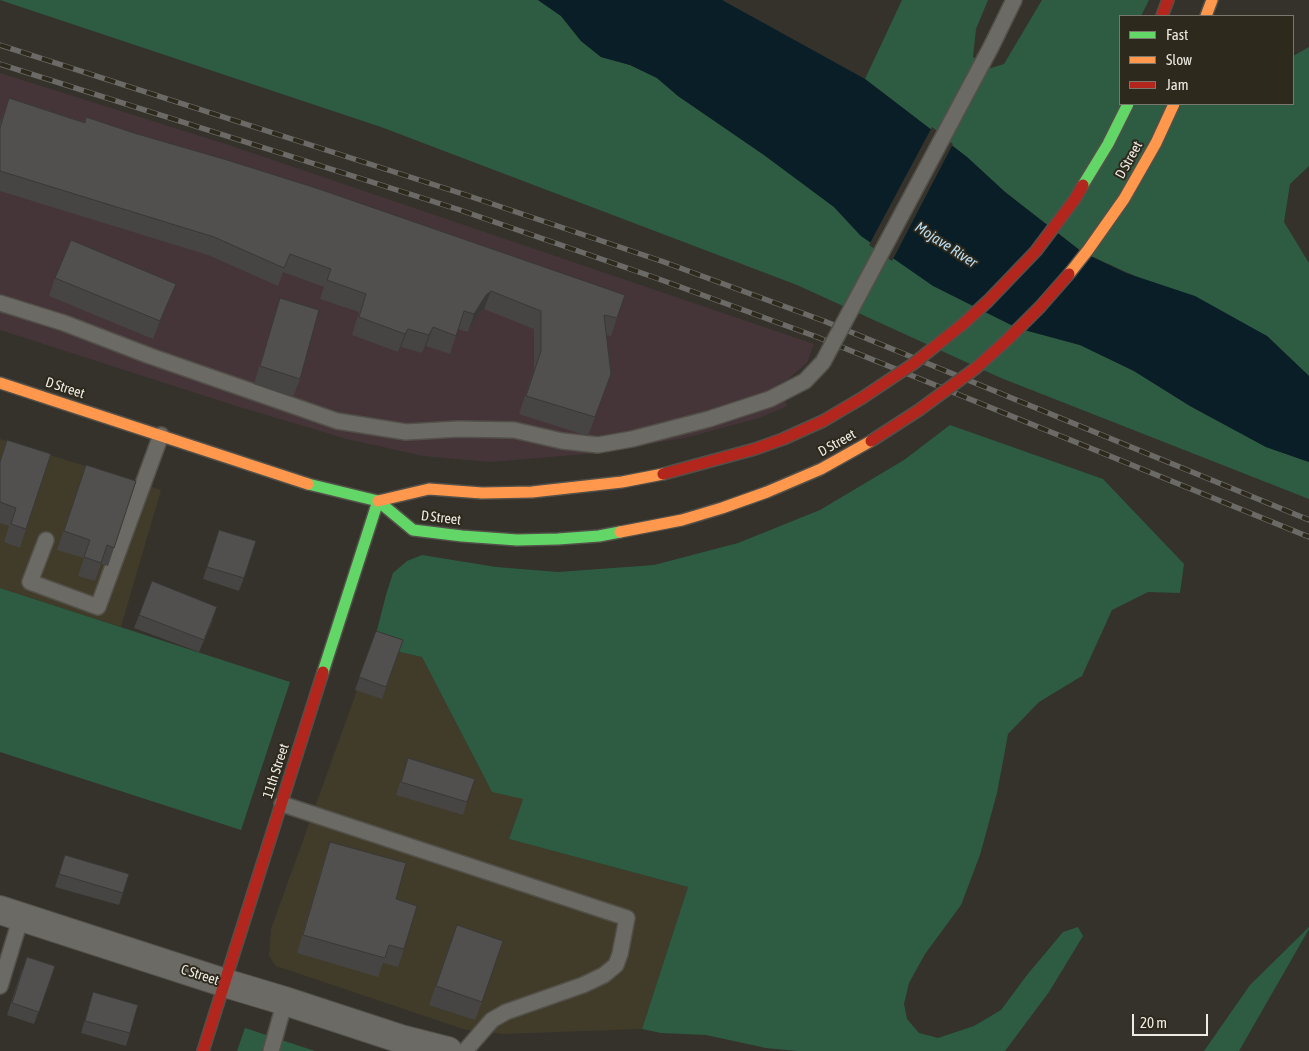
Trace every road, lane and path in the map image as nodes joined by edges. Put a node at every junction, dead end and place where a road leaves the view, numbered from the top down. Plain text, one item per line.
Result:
1 (1014, 0) edge
2 (1168, 0) edge
3 (1212, 0) edge
4 (1162, 15) edge
5 (1206, 15) edge
6 (1128, 105) edge
7 (1174, 105) edge
8 (0, 303) edge
9 (0, 383) edge
10 (161, 435) junction
11 (378, 501) junction
12 (46, 540) dead end
13 (282, 804) junction
14 (10, 913) edge
15 (225, 983) junction
16 (0, 986) edge
17 (285, 1001) junction
18 (398, 1045) edge
19 (203, 1051) edge
20 (271, 1051) edge
21 (448, 1051) edge
22 (465, 1051) edge

1 - 8 lane, bridge
2 - 4 main road
3 - 5 main road
6 - 11 main road, D Street, bridge
7 - 11 main road, D Street, bridge
9 - 10 main road, D Street
10 - 11 main road, D Street
10 - 12 lane
11 - 13 main road, 11th Street
13 - 15 main road, 11th Street
13 - 22 lane
14 - 15 street, C Street
14 - 16 lane
15 - 17 street, C Street
15 - 19 main road, 11th Street
17 - 18 street, C Street
17 - 20 lane
18 - 21 street, C Street

